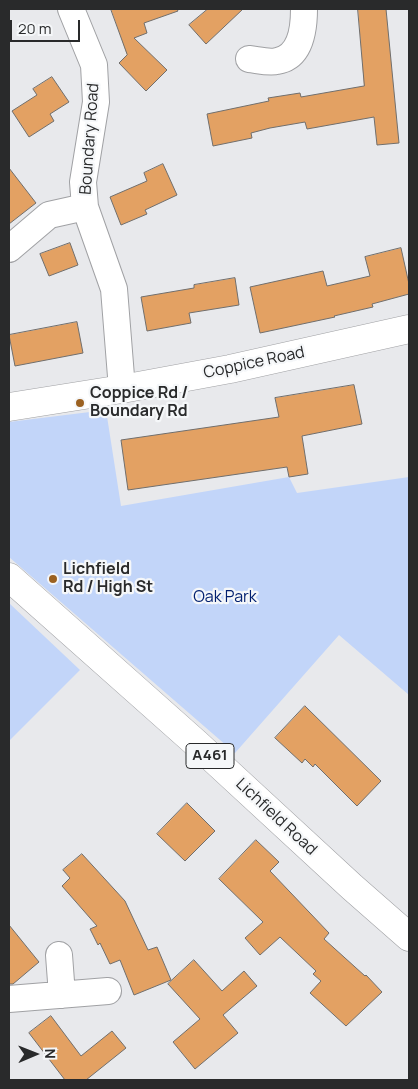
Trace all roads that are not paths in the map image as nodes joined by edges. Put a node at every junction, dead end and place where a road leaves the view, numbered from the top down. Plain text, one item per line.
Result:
1 (71, 9) edge
2 (304, 9) edge
3 (249, 59) dead end
4 (85, 207) junction
5 (9, 249) edge
6 (409, 329) edge
7 (122, 389) junction
8 (9, 407) edge
9 (9, 577) edge
10 (409, 937) edge
11 (59, 955) dead end
12 (108, 990) dead end
13 (62, 995) junction
14 (9, 999) edge

1 - 4 street, Boundary Road
2 - 3 street
4 - 5 street
4 - 7 street, Boundary Road
6 - 7 main road, Coppice Road
7 - 8 main road, Coppice Road
9 - 10 main road, Lichfield Road / A461
11 - 13 street
12 - 13 street
13 - 14 street

